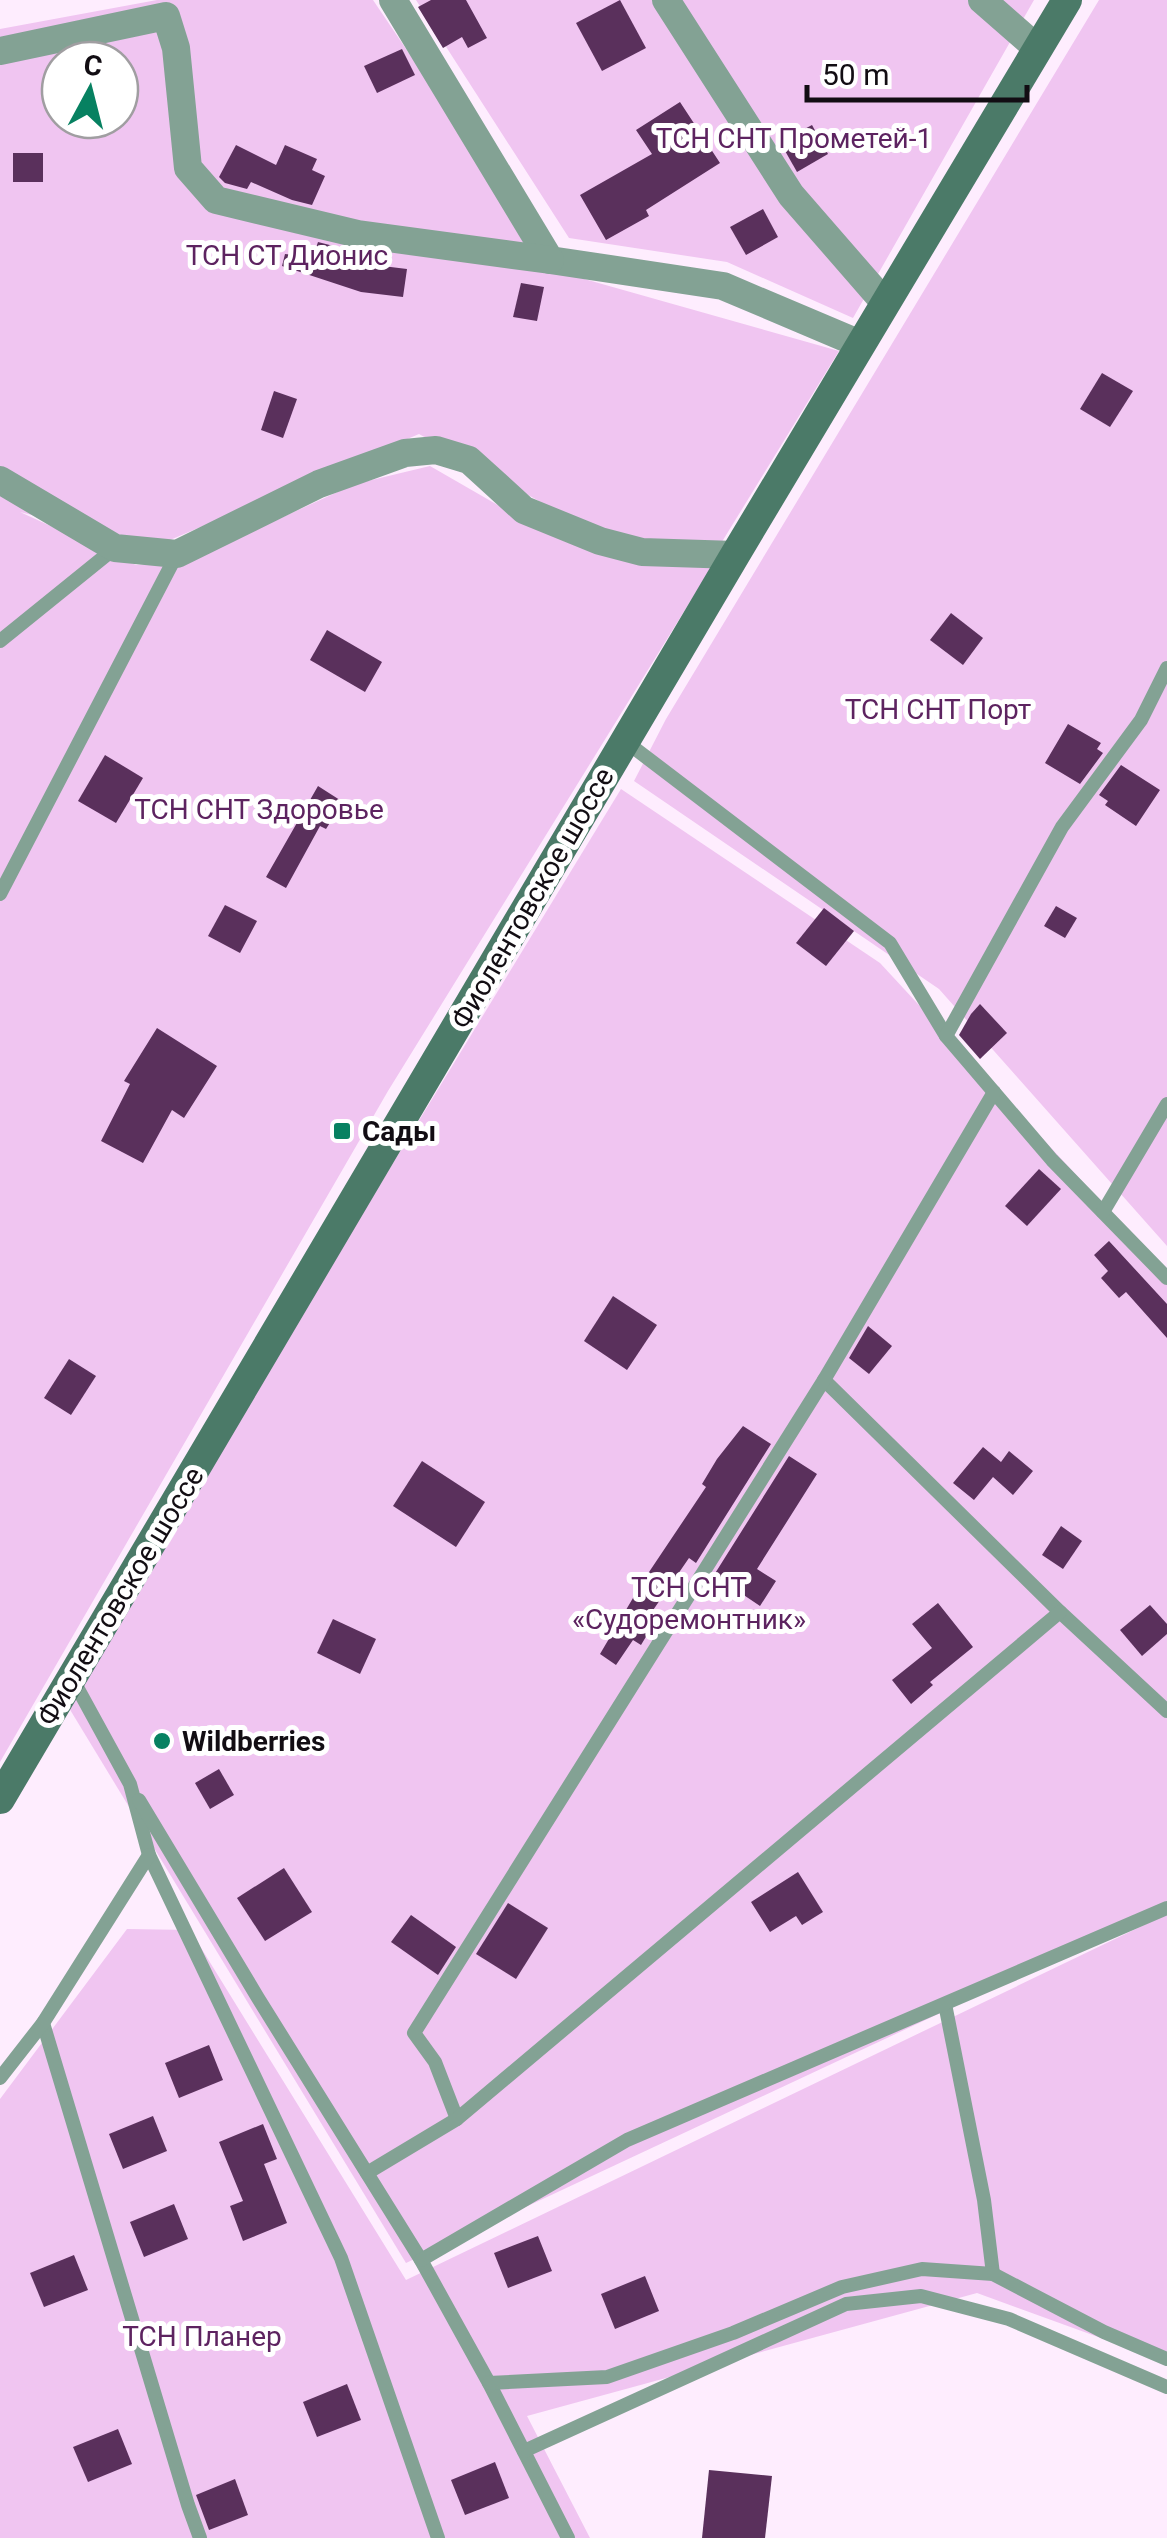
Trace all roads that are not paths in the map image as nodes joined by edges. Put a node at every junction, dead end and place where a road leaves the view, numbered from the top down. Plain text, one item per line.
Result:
1 (392, 0) edge
2 (666, 0) edge
3 (982, 0) edge
4 (1067, 0) edge
5 (1038, 49) junction
6 (0, 51) edge
7 (550, 260) junction
8 (885, 303) junction
9 (860, 344) junction
10 (0, 480) edge
11 (114, 548) junction
12 (178, 554) junction
13 (735, 555) junction
14 (0, 641) edge
15 (1167, 668) edge
16 (624, 741) junction
17 (0, 894) edge
18 (946, 1036) junction
19 (994, 1092) junction
20 (1167, 1104) edge
21 (1103, 1212) junction
22 (1167, 1278) edge
23 (824, 1380) junction
24 (1060, 1612) junction
25 (72, 1678) junction
26 (1167, 1710) edge
27 (130, 1784) junction
28 (0, 1799) edge
29 (149, 1855) junction
30 (1166, 1912) edge
31 (945, 2004) junction
32 (44, 2023) junction
33 (0, 2078) edge
34 (456, 2119) junction
35 (367, 2172) junction
36 (421, 2260) junction
37 (994, 2274) junction
38 (1167, 2359) edge
39 (489, 2383) junction
40 (1167, 2387) edge
41 (524, 2451) junction
42 (200, 2538) edge
43 (438, 2538) edge
44 (568, 2538) edge

1 - 7 street
2 - 8 street
3 - 5 street
4 - 5 main road, Фиолентовское шоссе
5 - 8 main road, Фиолентовское шоссе
6 - 7 street
7 - 9 street
8 - 9 main road, Фиолентовское шоссе
9 - 13 main road, Фиолентовское шоссе
10 - 11 street
11 - 12 street
11 - 14 lane
12 - 13 street
12 - 17 lane
13 - 16 main road, Фиолентовское шоссе
15 - 18 lane
16 - 18 lane
16 - 25 main road, Фиолентовское шоссе
18 - 19 lane
19 - 21 lane
19 - 23 lane
20 - 21 lane
21 - 22 lane
23 - 24 lane
23 - 34 lane
24 - 26 lane
24 - 34 lane
25 - 27 lane
25 - 28 main road, Фиолентовское шоссе
27 - 29 lane
27 - 35 lane
29 - 32 lane
29 - 43 lane
30 - 31 lane
31 - 36 lane
31 - 37 lane
32 - 33 lane
32 - 42 lane
34 - 35 lane
35 - 36 lane
36 - 39 lane
37 - 38 lane
37 - 39 lane
39 - 41 lane
40 - 41 lane
41 - 44 lane

